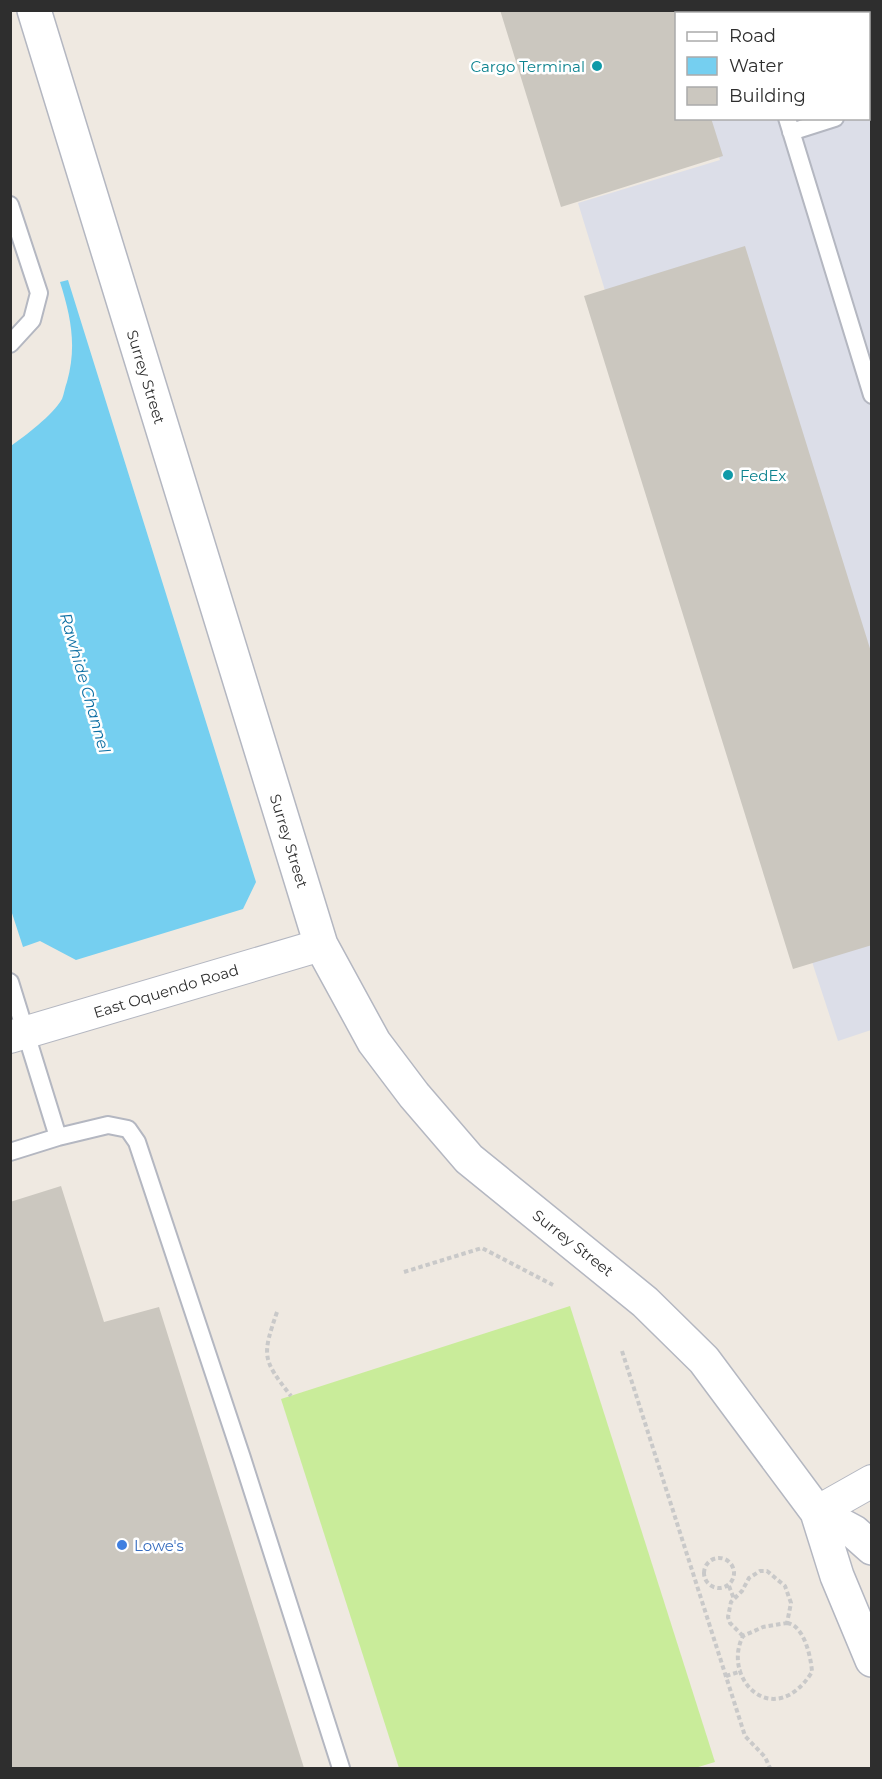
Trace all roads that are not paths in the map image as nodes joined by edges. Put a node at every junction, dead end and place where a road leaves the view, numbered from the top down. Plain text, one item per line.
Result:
1 (34, 10) edge
2 (822, 120) edge
3 (789, 125) edge
4 (10, 205) edge
5 (10, 344) edge
6 (872, 395) edge
7 (321, 945) junction
8 (10, 982) edge
9 (18, 1035) edge
10 (58, 1137) junction
11 (10, 1152) edge
12 (872, 1481) edge
13 (817, 1512) junction
14 (872, 1548) edge
15 (872, 1660) edge
16 (341, 1768) edge

1 - 7 street, Surrey Street
2 - 3 lane
3 - 6 lane
4 - 5 lane
7 - 9 street, East Oquendo Road
7 - 13 street, Surrey Street
8 - 9 lane
9 - 10 lane
10 - 11 lane
10 - 16 lane
12 - 13 street
13 - 14 street, Surrey Street
13 - 15 street, Surrey Street

